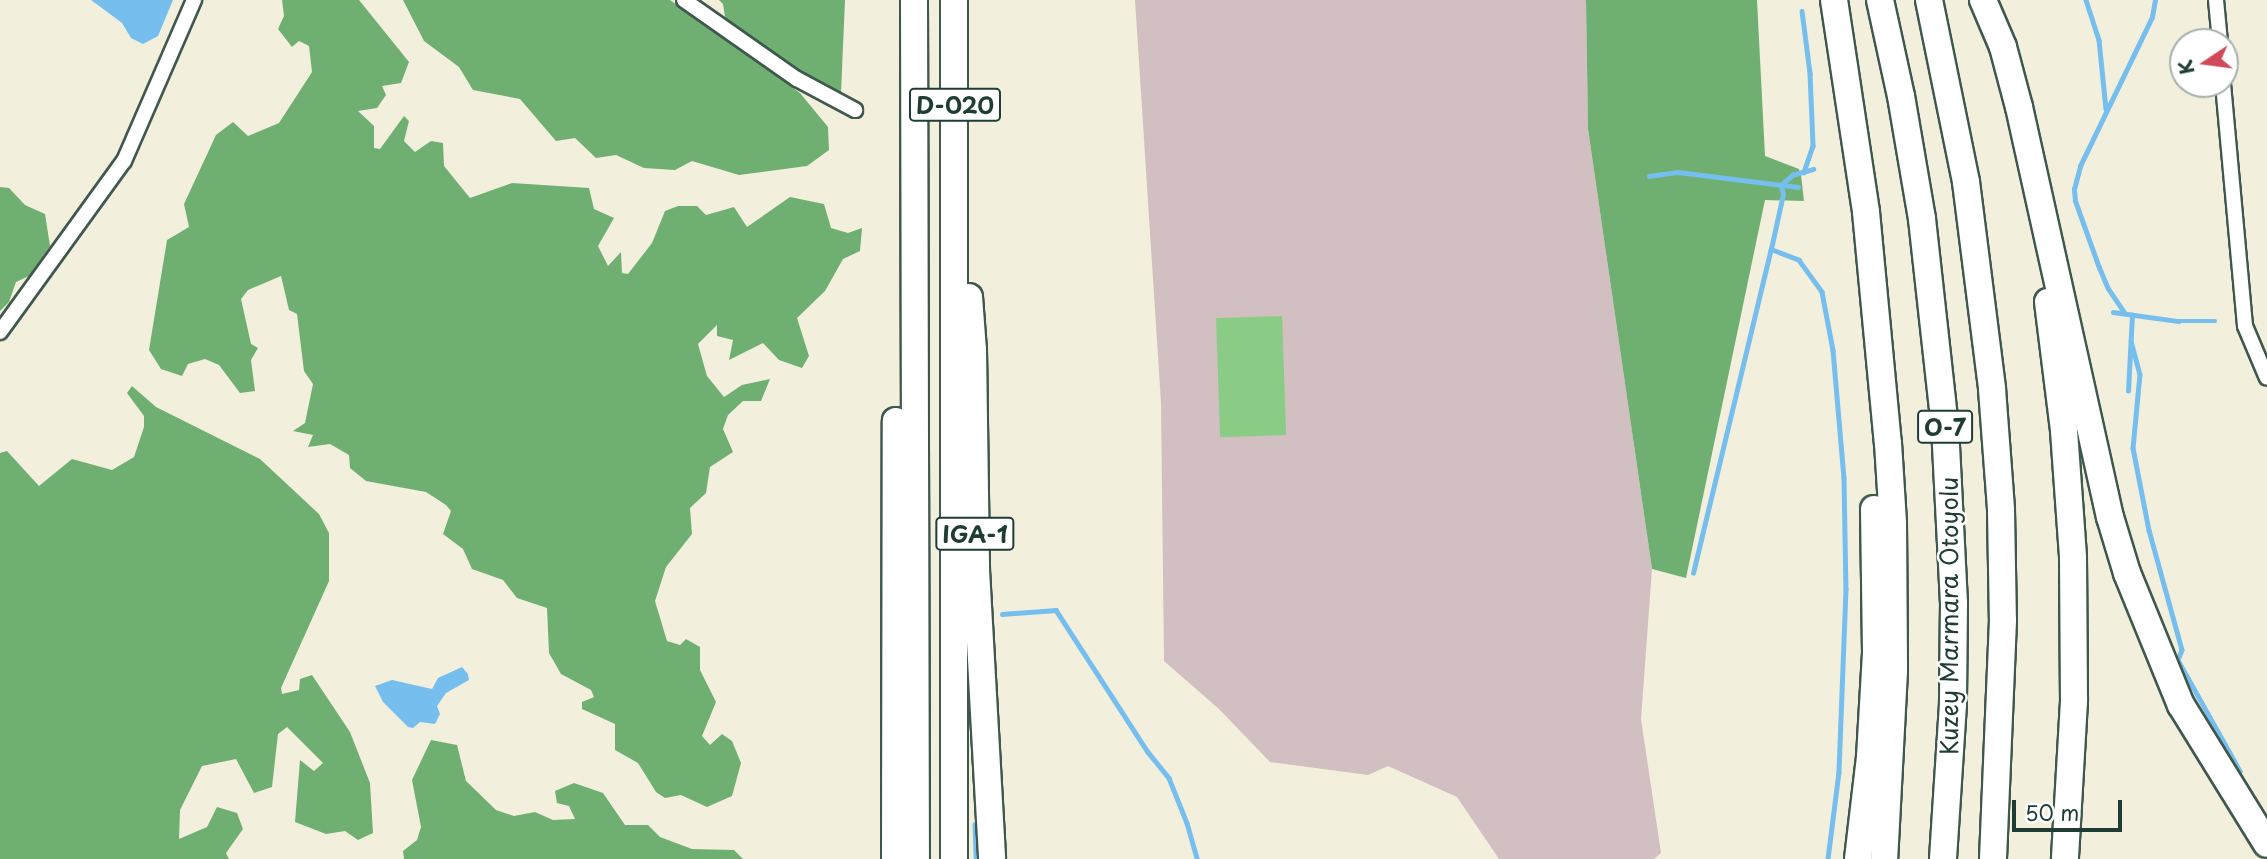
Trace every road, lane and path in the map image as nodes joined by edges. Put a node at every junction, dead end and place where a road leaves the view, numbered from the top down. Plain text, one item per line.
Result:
1 (194, 0) edge
2 (684, 0) edge
3 (914, 0) edge
4 (954, 0) edge
5 (1834, 0) edge
6 (1880, 0) edge
7 (1929, 0) edge
8 (1980, 0) edge
9 (2216, 0) edge
10 (2219, 28) edge
11 (2224, 98) edge
12 (855, 110) dead end
13 (1860, 169) junction
14 (954, 210) junction
15 (915, 232) junction
16 (0, 332) edge
17 (2267, 378) edge
18 (2267, 844) edge
19 (895, 859) edge
20 (916, 859) edge
21 (954, 859) edge
22 (992, 859) edge
23 (1858, 859) edge
24 (1884, 859) edge
25 (1943, 859) edge
26 (1993, 859) edge
27 (2065, 859) edge

1 - 16 street
2 - 12 street
3 - 15 highway, D-020
4 - 14 highway, D-020
5 - 13 highway
6 - 25 highway, Kuzey Marmara Otoyolu / O-7
7 - 26 highway, Kuzey Marmara Otoyolu / O-7
8 - 18 highway
8 - 27 highway
9 - 10 street
11 - 17 street
13 - 23 highway
13 - 24 highway
14 - 21 highway, D-020
14 - 22 highway, IGA-1
15 - 19 highway
15 - 20 highway, D-020

